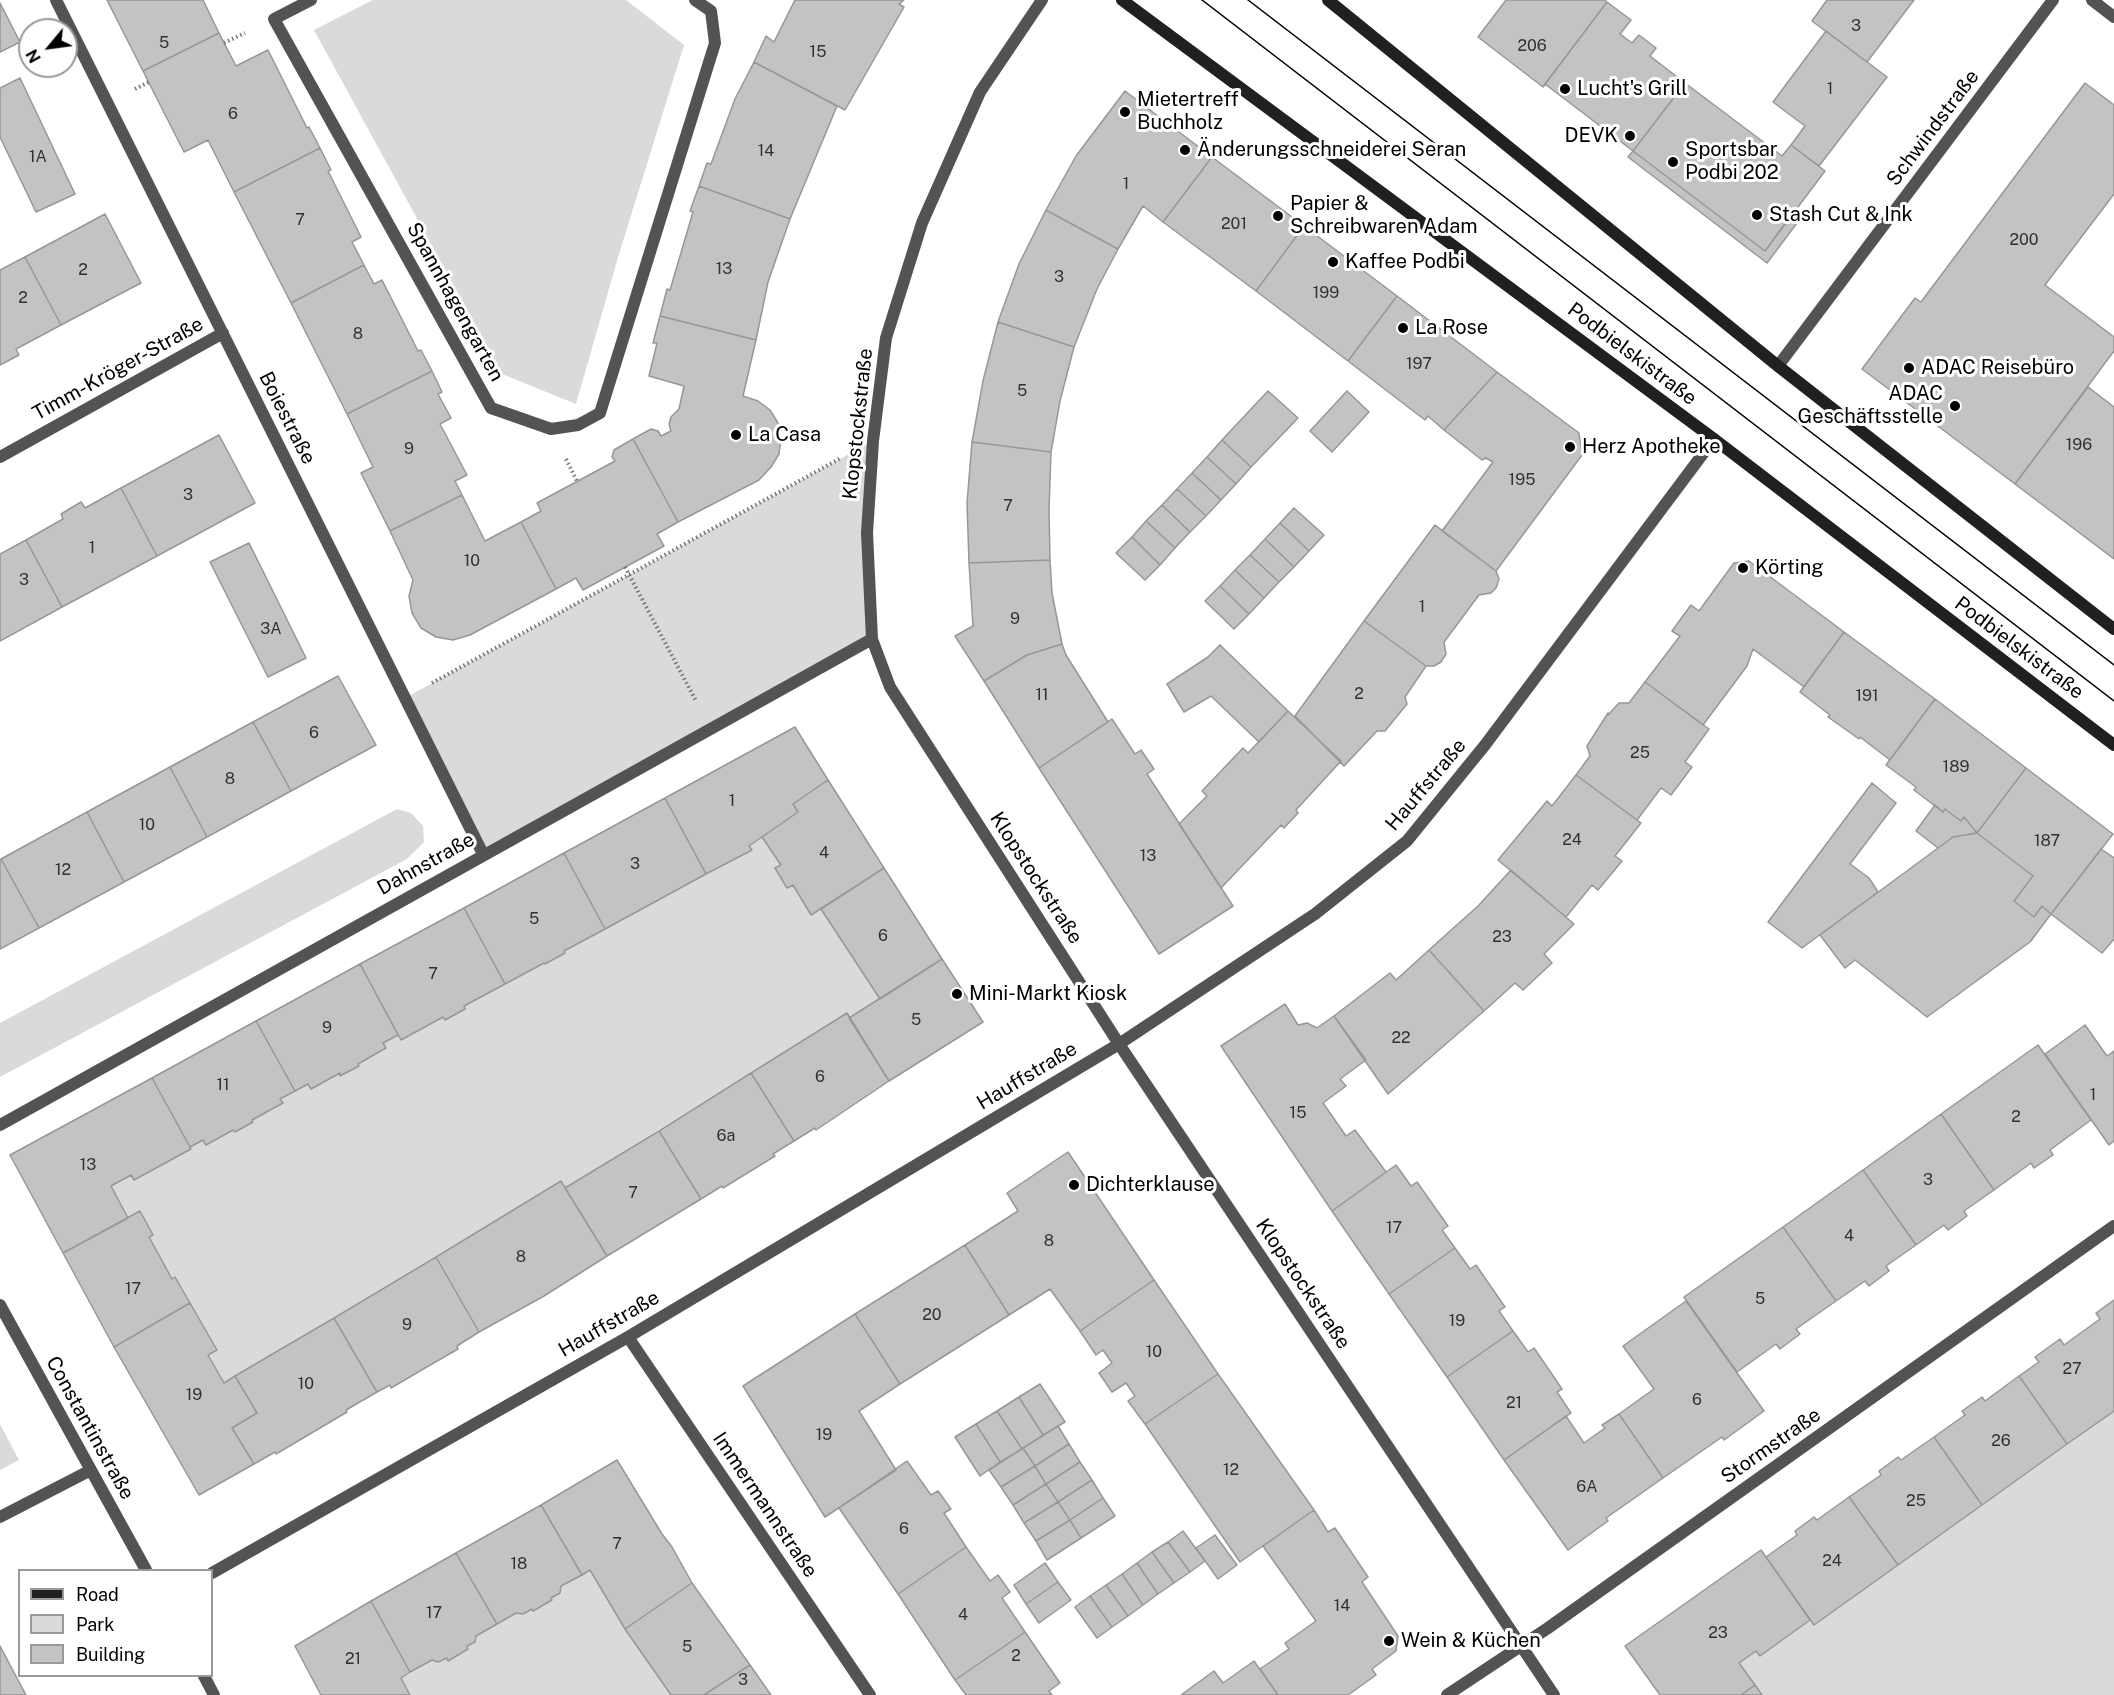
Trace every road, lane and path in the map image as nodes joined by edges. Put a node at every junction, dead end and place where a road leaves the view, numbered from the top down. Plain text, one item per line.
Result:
1 (56, 0) edge
2 (311, 0) edge
3 (695, 0) edge
4 (1042, 0) edge
5 (1122, 0) edge
6 (1328, 0) edge
7 (2054, 0) edge
8 (2092, 0) edge
9 (2114, 17) edge
10 (223, 333) junction
11 (1778, 366) junction
12 (1714, 439) junction
13 (873, 441) junction
14 (0, 457) edge
15 (625, 567) dead end
16 (628, 575) junction
17 (2114, 629) edge
18 (872, 639) junction
19 (405, 698) junction
20 (711, 729) junction
21 (2114, 745) edge
22 (483, 854) junction
23 (1119, 1044) junction
24 (0, 1125) edge
25 (2114, 1226) edge
26 (0, 1305) edge
27 (628, 1337) junction
28 (91, 1470) junction
29 (0, 1517) edge
30 (145, 1569) edge
31 (213, 1572) edge
32 (1521, 1645) junction
33 (205, 1677) edge
34 (214, 1695) edge
35 (870, 1695) edge
36 (1448, 1695) edge
37 (1554, 1695) edge

1 - 10 street, Boiestraße
2 - 3 street, Spannhagengarten
4 - 13 street, Klopstockstraße
5 - 12 main road, Podbielskistraße
6 - 11 main road
7 - 11 street, Schwindstraße
8 - 9 street
10 - 14 street, Timm-Kröger-Straße
10 - 19 street, Boiestraße
11 - 17 main road
12 - 21 main road, Podbielskistraße
12 - 23 street, Hauffstraße
13 - 16 path
13 - 18 street, Klopstockstraße
15 - 16 path
16 - 19 path
16 - 20 path
18 - 20 street, Dahnstraße
18 - 23 street, Klopstockstraße
19 - 22 street, Boiestraße
20 - 22 street, Dahnstraße
22 - 24 street, Dahnstraße
23 - 27 street, Hauffstraße
23 - 32 street, Klopstockstraße
25 - 32 street, Stormstraße
26 - 28 street, Constantinstraße
27 - 31 street, Hauffstraße
27 - 35 street, Immermannstraße
28 - 29 street
28 - 30 street, Constantinstraße
32 - 36 street, Stormstraße
32 - 37 street, Klopstockstraße
33 - 34 street

